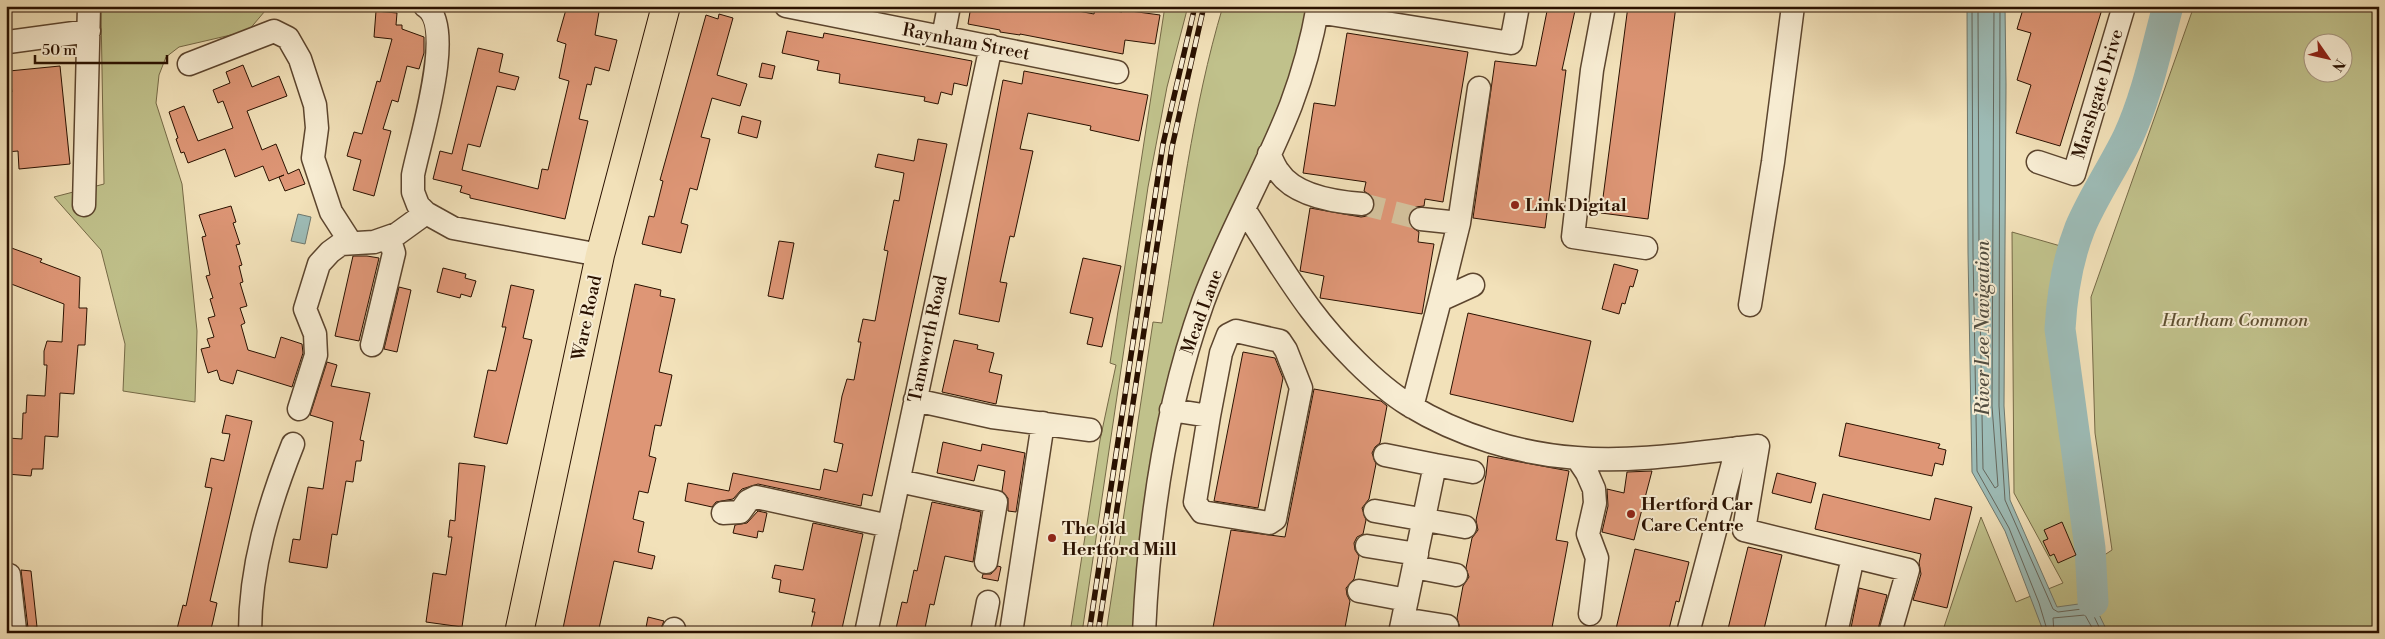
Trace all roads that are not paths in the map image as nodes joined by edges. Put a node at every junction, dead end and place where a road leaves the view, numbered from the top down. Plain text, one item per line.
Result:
1 (89, 6) edge
2 (666, 6) edge
3 (786, 6) edge
4 (949, 6) edge
5 (1518, 6) edge
6 (1604, 6) edge
7 (1793, 6) edge
8 (2124, 6) edge
9 (428, 7) edge
10 (1318, 9) edge
11 (1410, 16) edge
12 (89, 31) junction
13 (943, 38) junction
14 (8, 42) dead end
15 (991, 46) junction
16 (189, 64) dead end
17 (1117, 72) dead end
18 (1479, 88) dead end
19 (1269, 154) junction
20 (2038, 162) dead end
21 (1362, 204) tunnel mouth
22 (84, 205) dead end
23 (1244, 209) junction
24 (426, 213) junction
25 (1422, 219) tunnel mouth
26 (1459, 223) junction
27 (389, 237) junction
28 (351, 243) junction
29 (1646, 248) dead end
30 (600, 255) junction
31 (1473, 285) dead end
32 (1440, 300) junction
33 (1750, 305) dead end
34 (372, 345) dead end
35 (915, 400) junction
36 (1412, 406) junction
37 (300, 409) dead end
38 (1171, 410) junction
39 (1209, 416) junction
40 (1043, 423) junction
41 (1090, 430) dead end
42 (293, 444) dead end
43 (1737, 448) junction
44 (1385, 455) dead end
45 (1577, 458) junction
46 (1435, 465) junction
47 (1473, 472) dead end
48 (899, 481) junction
49 (1375, 511) dead end
50 (723, 513) dead end
51 (1424, 520) junction
52 (889, 526) junction
53 (1465, 528) dead end
54 (1367, 546) dead end
55 (1853, 557) junction
56 (1415, 561) junction
57 (986, 562) dead end
58 (6, 574) edge
59 (1456, 575) dead end
60 (1359, 591) dead end
61 (988, 602) dead end
62 (1590, 614) dead end
63 (1404, 617) edge
64 (1447, 626) dead end
65 (15, 630) dead end
66 (250, 633) edge
67 (519, 633) edge
68 (866, 633) edge
69 (982, 633) edge
70 (1011, 633) edge
71 (1144, 633) edge
72 (1688, 633) edge
73 (1836, 633) edge
74 (1890, 633) edge

1 - 12 street
2 - 30 main road, Ware Road
3 - 13 street, Raynham Street
4 - 13 street
5 - 11 street
6 - 29 street
7 - 33 street
8 - 20 street, Marshgate Drive
9 - 24 street
10 - 11 street
10 - 19 street, Mead Lane
12 - 14 street
12 - 22 street
13 - 15 street, Raynham Street
15 - 17 street, Raynham Street
15 - 35 street, Tamworth Road
16 - 28 street
18 - 26 street
19 - 21 street
19 - 23 street, Mead Lane
23 - 36 street
23 - 38 street, Mead Lane
24 - 27 street
24 - 30 street
25 - 26 street
26 - 32 street
27 - 28 street
27 - 34 street
28 - 37 street
30 - 67 main road, Ware Road
31 - 32 street
32 - 36 street
35 - 40 street
35 - 48 street, Tamworth Road
36 - 45 street
38 - 39 street
38 - 71 street, Mead Lane
39 - 39 street
40 - 41 street
40 - 70 street
42 - 66 street
43 - 45 street
43 - 55 street
43 - 72 street
44 - 46 street
45 - 62 street
46 - 47 street
46 - 51 street
48 - 52 street, Tamworth Road
48 - 57 street
49 - 51 street
50 - 52 street
51 - 53 street
51 - 56 street
52 - 68 street, Tamworth Road
54 - 56 street
55 - 73 street
55 - 74 street
56 - 59 street
56 - 63 street
58 - 65 street
60 - 63 street
61 - 69 street
63 - 64 street

